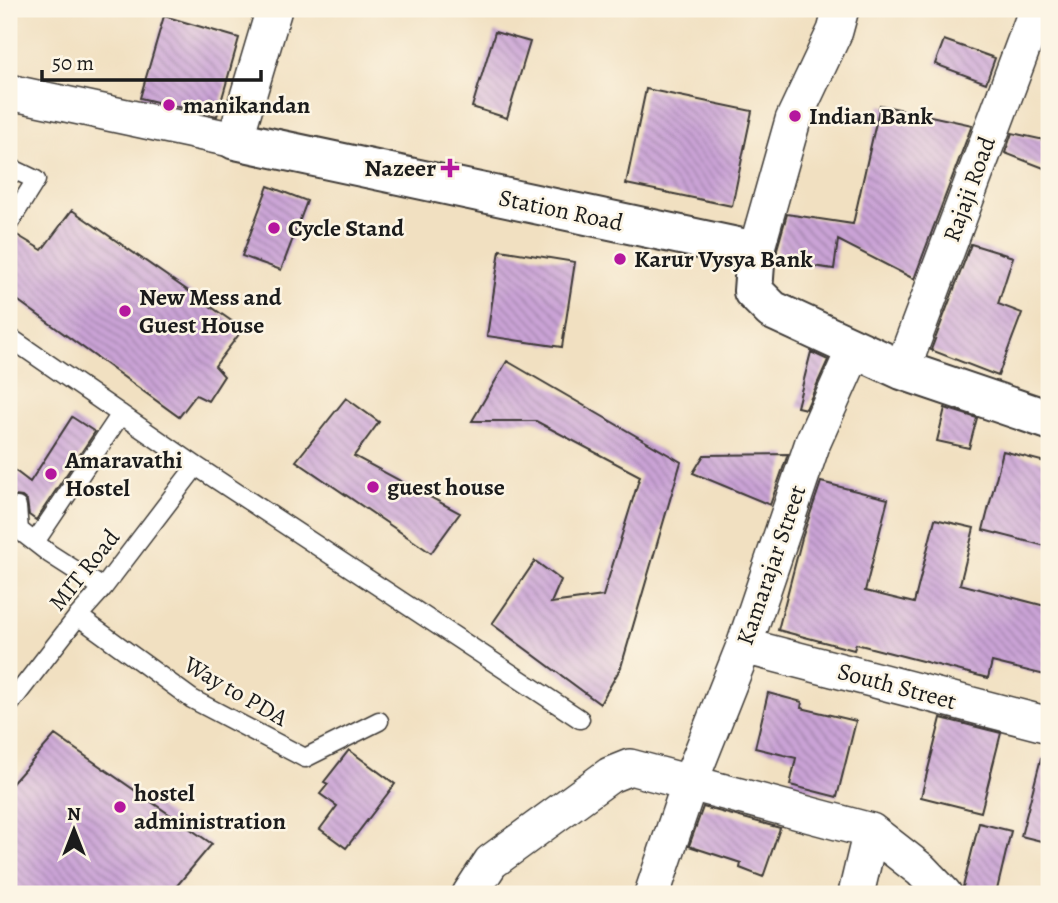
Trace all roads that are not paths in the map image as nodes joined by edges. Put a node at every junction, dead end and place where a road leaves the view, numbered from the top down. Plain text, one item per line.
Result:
1 (274, 9) edge
2 (841, 9) edge
3 (1037, 9) edge
4 (9, 92) edge
5 (235, 140) junction
6 (9, 167) edge
7 (9, 223) edge
8 (756, 251) junction
9 (9, 337) edge
10 (855, 348) junction
11 (902, 370) junction
12 (121, 414) junction
13 (1049, 421) edge
14 (195, 466) junction
15 (17, 507) dead end
16 (35, 542) junction
17 (103, 588) junction
18 (78, 616) junction
19 (744, 646) junction
20 (9, 705) edge
21 (580, 719) dead end
22 (379, 721) dead end
23 (1049, 725) edge
24 (690, 782) junction
25 (872, 831) junction
26 (470, 894) edge
27 (652, 894) edge
28 (856, 894) edge
29 (944, 894) edge

1 - 5 street
2 - 8 street
3 - 11 street, Rajaji Road
4 - 5 street, Station Road
5 - 8 street, Station Road
6 - 7 lane
8 - 10 street
9 - 12 lane
10 - 11 street
10 - 19 street, Kamarajar Street
11 - 13 street
12 - 14 lane
12 - 16 lane
14 - 17 lane, MIT Road
14 - 21 lane
15 - 16 lane
16 - 17 lane
17 - 18 lane, MIT Road
18 - 20 lane, MIT Road
18 - 22 lane, Way to PDA
19 - 23 street, South Street
19 - 24 street, Kamarajar Street
24 - 25 street
24 - 26 street
24 - 27 street, Kamarajar Street
25 - 28 street
25 - 29 street

